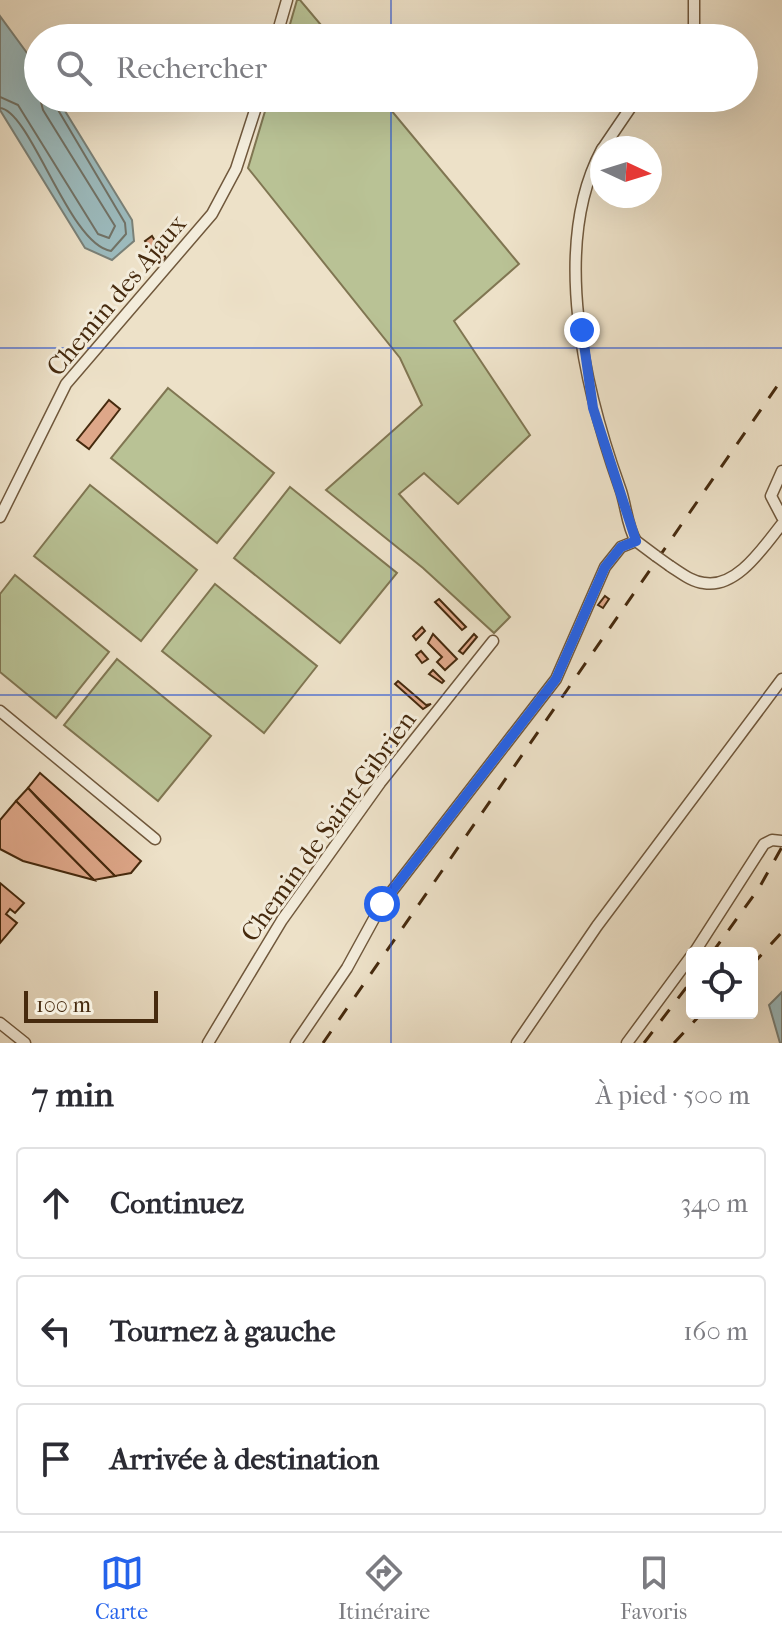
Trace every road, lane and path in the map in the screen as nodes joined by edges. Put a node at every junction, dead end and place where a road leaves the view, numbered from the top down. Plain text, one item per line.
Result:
1 (287, 0) edge
2 (694, 0) edge
3 (280, 24) edge
4 (694, 24) edge
5 (254, 112) edge
6 (627, 112) edge
7 (611, 136) edge
8 (590, 175) edge
9 (782, 471) edge
10 (0, 517) edge
11 (782, 517) edge
12 (782, 524) edge
13 (636, 541) junction
14 (493, 641) dead end
15 (782, 679) edge
16 (0, 711) edge
17 (155, 839) dead end
18 (782, 841) edge
19 (698, 947) edge
20 (686, 963) edge
21 (0, 1023) edge
22 (25, 1043) edge
23 (208, 1043) edge
24 (296, 1043) edge
25 (517, 1043) edge
26 (627, 1043) edge

1 - 3 street
2 - 4 street
5 - 10 street, Chemin des Ajaux
6 - 7 street
8 - 13 street
9 - 11 street
12 - 13 street, bridge
13 - 24 street
14 - 23 street, Chemin de Saint-Gibrien
15 - 25 street
16 - 17 street
18 - 19 street
20 - 26 street
21 - 22 street

